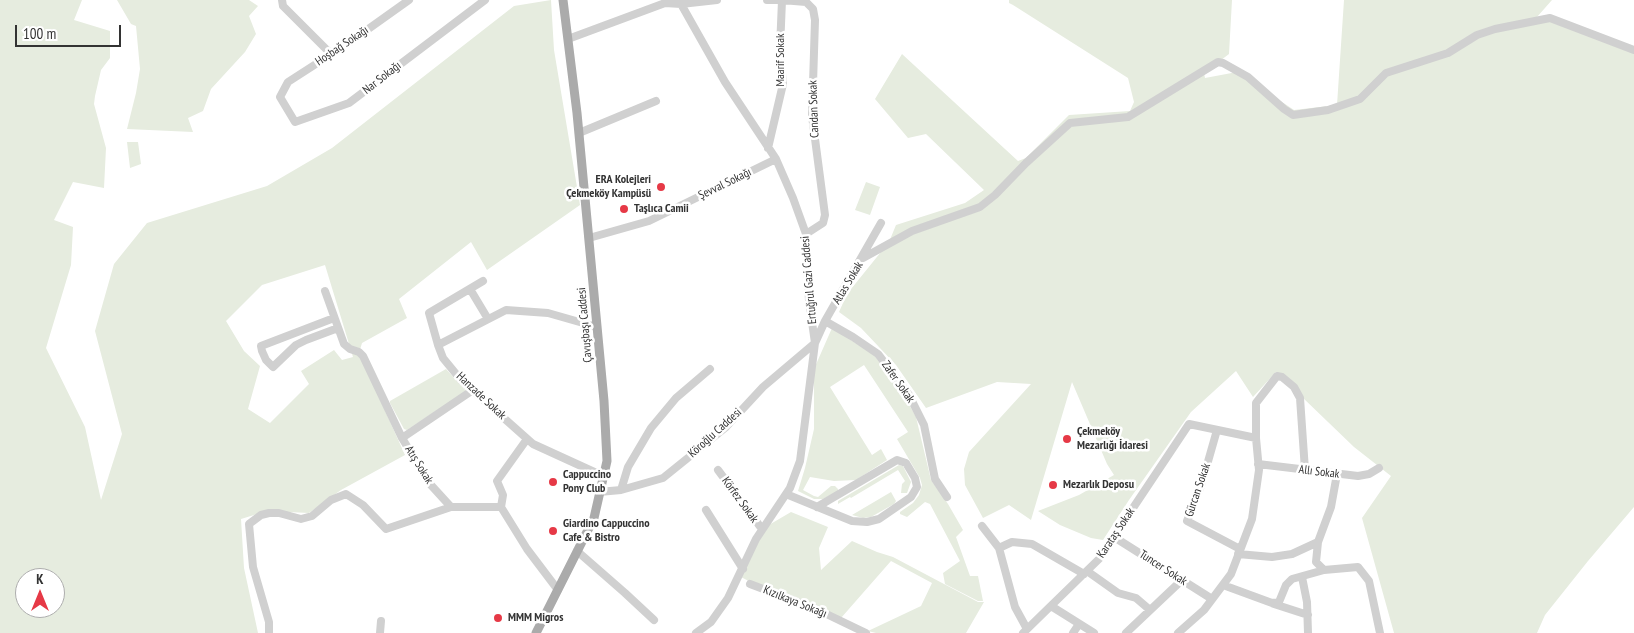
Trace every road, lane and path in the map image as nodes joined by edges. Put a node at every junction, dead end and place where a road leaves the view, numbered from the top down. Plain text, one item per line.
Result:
1 (282, 0) edge
2 (485, 0) edge
3 (563, 0) edge
4 (717, 0) edge
5 (767, 0) edge
6 (782, 0) edge
7 (403, 2) edge
8 (665, 2) edge
9 (681, 4) junction
10 (568, 39) junction
11 (1634, 50) edge
12 (331, 54) junction
13 (280, 97) joint
14 (656, 101) dead end
15 (579, 133) junction
16 (768, 148) junction
17 (776, 159) junction
18 (881, 223) dead end
19 (806, 234) junction
20 (589, 238) junction
21 (862, 258) junction
22 (483, 281) dead end
23 (470, 289) junction
24 (325, 291) dead end
25 (334, 318) junction
26 (488, 319) junction
27 (825, 321) junction
28 (598, 327) junction
29 (338, 328) junction
30 (815, 343) junction
31 (438, 346) junction
32 (710, 369) dead end
33 (473, 390) junction
34 (1217, 430) junction
35 (402, 438) junction
36 (1256, 438) junction
37 (527, 439) junction
38 (1258, 464) junction
39 (1380, 468) dead end
40 (718, 470) dead end
41 (1305, 470) junction
42 (1337, 474) junction
43 (603, 476) junction
44 (621, 490) junction
45 (599, 492) junction
46 (786, 494) junction
47 (947, 497) dead end
48 (451, 507) junction
49 (501, 507) junction
50 (817, 507) junction
51 (706, 510) dead end
52 (982, 526) dead end
53 (762, 529) junction
54 (1114, 536) junction
55 (1318, 542) junction
56 (999, 548) junction
57 (577, 551) junction
58 (1239, 552) junction
59 (743, 569) junction
60 (1324, 570) junction
61 (1086, 572) junction
62 (1302, 577) junction
63 (1182, 580) junction
64 (750, 584) dead end
65 (1223, 585) junction
66 (558, 590) junction
67 (1212, 599) junction
68 (1272, 603) junction
69 (1051, 606) junction
70 (1150, 610) junction
71 (1308, 615) junction
72 (654, 620) dead end
73 (381, 621) dead end
74 (1079, 624) junction
75 (1025, 631) edge
76 (269, 633) edge
77 (380, 633) edge
78 (536, 633) edge
79 (696, 633) edge
80 (866, 633) edge
81 (1073, 633) edge
82 (1094, 633) edge
83 (1126, 633) edge
84 (1178, 633) edge
85 (1308, 633) edge
86 (1380, 633) edge

1 - 12 street
2 - 13 street, Nar Sokağı
3 - 10 main road, Çavuşbaşı Caddesi
4 - 9 street
5 - 6 street
6 - 16 street, Maarif Sokak
6 - 19 street, Candan Sokak
7 - 12 street, Hoşbağ Sokağı
8 - 9 street
8 - 10 street
9 - 16 street, Ertuğrul Gazi Caddesi
10 - 15 main road, Çavuşbaşı Caddesi
11 - 21 street
12 - 13 street, Hoşbağ Sokağı
14 - 15 street
15 - 20 main road, Çavuşbaşı Caddesi
16 - 17 street, Ertuğrul Gazi Caddesi
17 - 19 street, Ertuğrul Gazi Caddesi
17 - 20 street, Şevval Sokağı
18 - 21 street, Atlas Sokak
19 - 30 street, Ertuğrul Gazi Caddesi
20 - 28 main road, Çavuşbaşı Caddesi
21 - 27 street, Atlas Sokak
22 - 23 street
23 - 26 street
23 - 31 street, Hanzade Sokak
24 - 25 street, Atış Sokak
25 - 29 street, Atış Sokak
25 - 29 street
26 - 28 street
26 - 31 street
27 - 30 street, Atlas Sokak
27 - 47 street, Zafer Sokak
28 - 43 main road, Çavuşbaşı Caddesi
29 - 35 street, Atış Sokak
30 - 44 street, Köroğlu Caddesi
30 - 46 street, Ertuğrul Gazi Caddesi
31 - 33 street, Hanzade Sokak
32 - 44 street
33 - 35 street
33 - 37 street, Hanzade Sokak
34 - 36 street
34 - 54 street, Karataş Sokak
34 - 58 street, Gürcan Sokak
35 - 48 street, Atış Sokak
36 - 38 street
36 - 41 street
37 - 43 street, Hanzade Sokak
37 - 49 street
38 - 41 street, Allı Sokak
38 - 58 street
39 - 42 street, Allı Sokak
40 - 53 street, Körfez Sokak
41 - 42 street, Allı Sokak
42 - 55 street
43 - 45 main road, Çavuşbaşı Caddesi
44 - 45 street, Köroğlu Caddesi
45 - 57 main road, Çavuşbaşı Caddesi
46 - 50 street
46 - 53 street, Ertuğrul Gazi Caddesi
48 - 49 street
48 - 76 street
49 - 66 street
50 - 50 street
51 - 59 street
52 - 56 street
53 - 59 street, Ertuğrul Gazi Caddesi
54 - 61 street, Karataş Sokak
54 - 63 street, Tuncer Sokak
55 - 58 street
55 - 60 street
56 - 61 street
56 - 75 street
57 - 66 main road, Çavuşbaşı Caddesi
57 - 72 street
58 - 65 street
59 - 79 street, Ertuğrul Gazi Caddesi
60 - 62 street
60 - 86 street
61 - 69 street, Karataş Sokak
61 - 70 street
62 - 68 street
62 - 71 street
63 - 67 street, Tuncer Sokak
63 - 70 street
64 - 80 street, Kızılkaya Sokağı
65 - 67 street
65 - 68 street
66 - 78 main road, Çavuşbaşı Caddesi
67 - 84 street
68 - 71 street
69 - 74 street
69 - 75 street, Karataş Sokak
70 - 83 street
71 - 85 street
73 - 77 street
74 - 81 street
74 - 82 street

